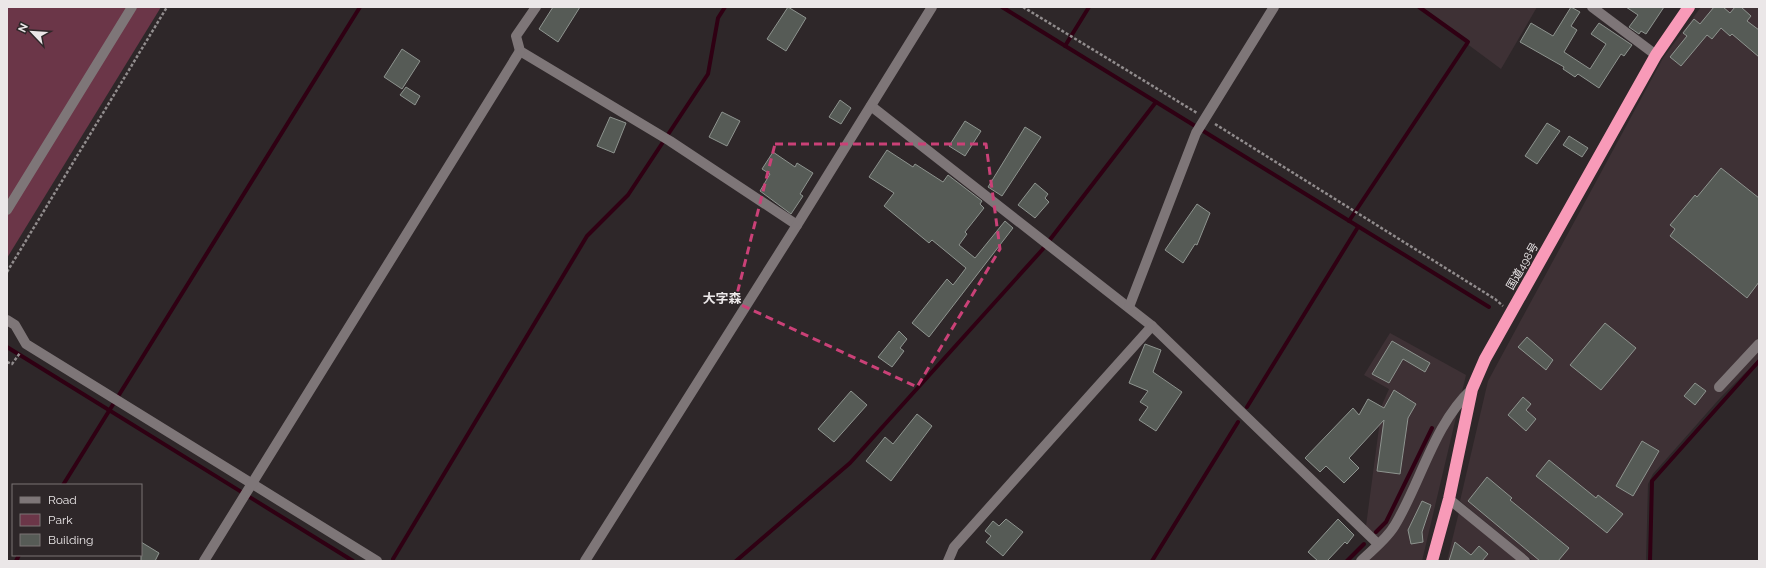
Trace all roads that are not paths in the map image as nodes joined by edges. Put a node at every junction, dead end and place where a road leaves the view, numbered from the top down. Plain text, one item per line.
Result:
1 (132, 7) edge
2 (536, 7) edge
3 (932, 7) edge
4 (1274, 7) edge
5 (1592, 7) edge
6 (1689, 7) edge
7 (520, 51) junction
8 (1656, 55) junction
9 (871, 106) junction
10 (7, 210) edge
11 (797, 225) junction
12 (1129, 307) junction
13 (7, 320) edge
14 (1152, 326) junction
15 (1759, 344) edge
16 (1719, 387) dead end
17 (1472, 389) junction
18 (252, 483) junction
19 (1449, 499) junction
20 (1378, 544) junction
21 (204, 561) edge
22 (377, 561) edge
23 (585, 561) edge
24 (948, 561) edge
25 (1361, 561) edge
26 (1432, 561) edge
27 (1524, 561) edge

1 - 10 street
2 - 7 street
3 - 9 street
4 - 12 street
5 - 8 street
6 - 8 highway, 国道498号
7 - 11 street
7 - 18 street
8 - 17 highway, 国道498号
9 - 11 street
9 - 12 street
11 - 23 street
12 - 14 street
13 - 18 street
14 - 20 street
14 - 24 street
15 - 16 street
17 - 19 highway, 国道498号
17 - 20 street
18 - 21 street
18 - 22 street
19 - 26 highway, 国道498号
19 - 27 street
20 - 25 street

